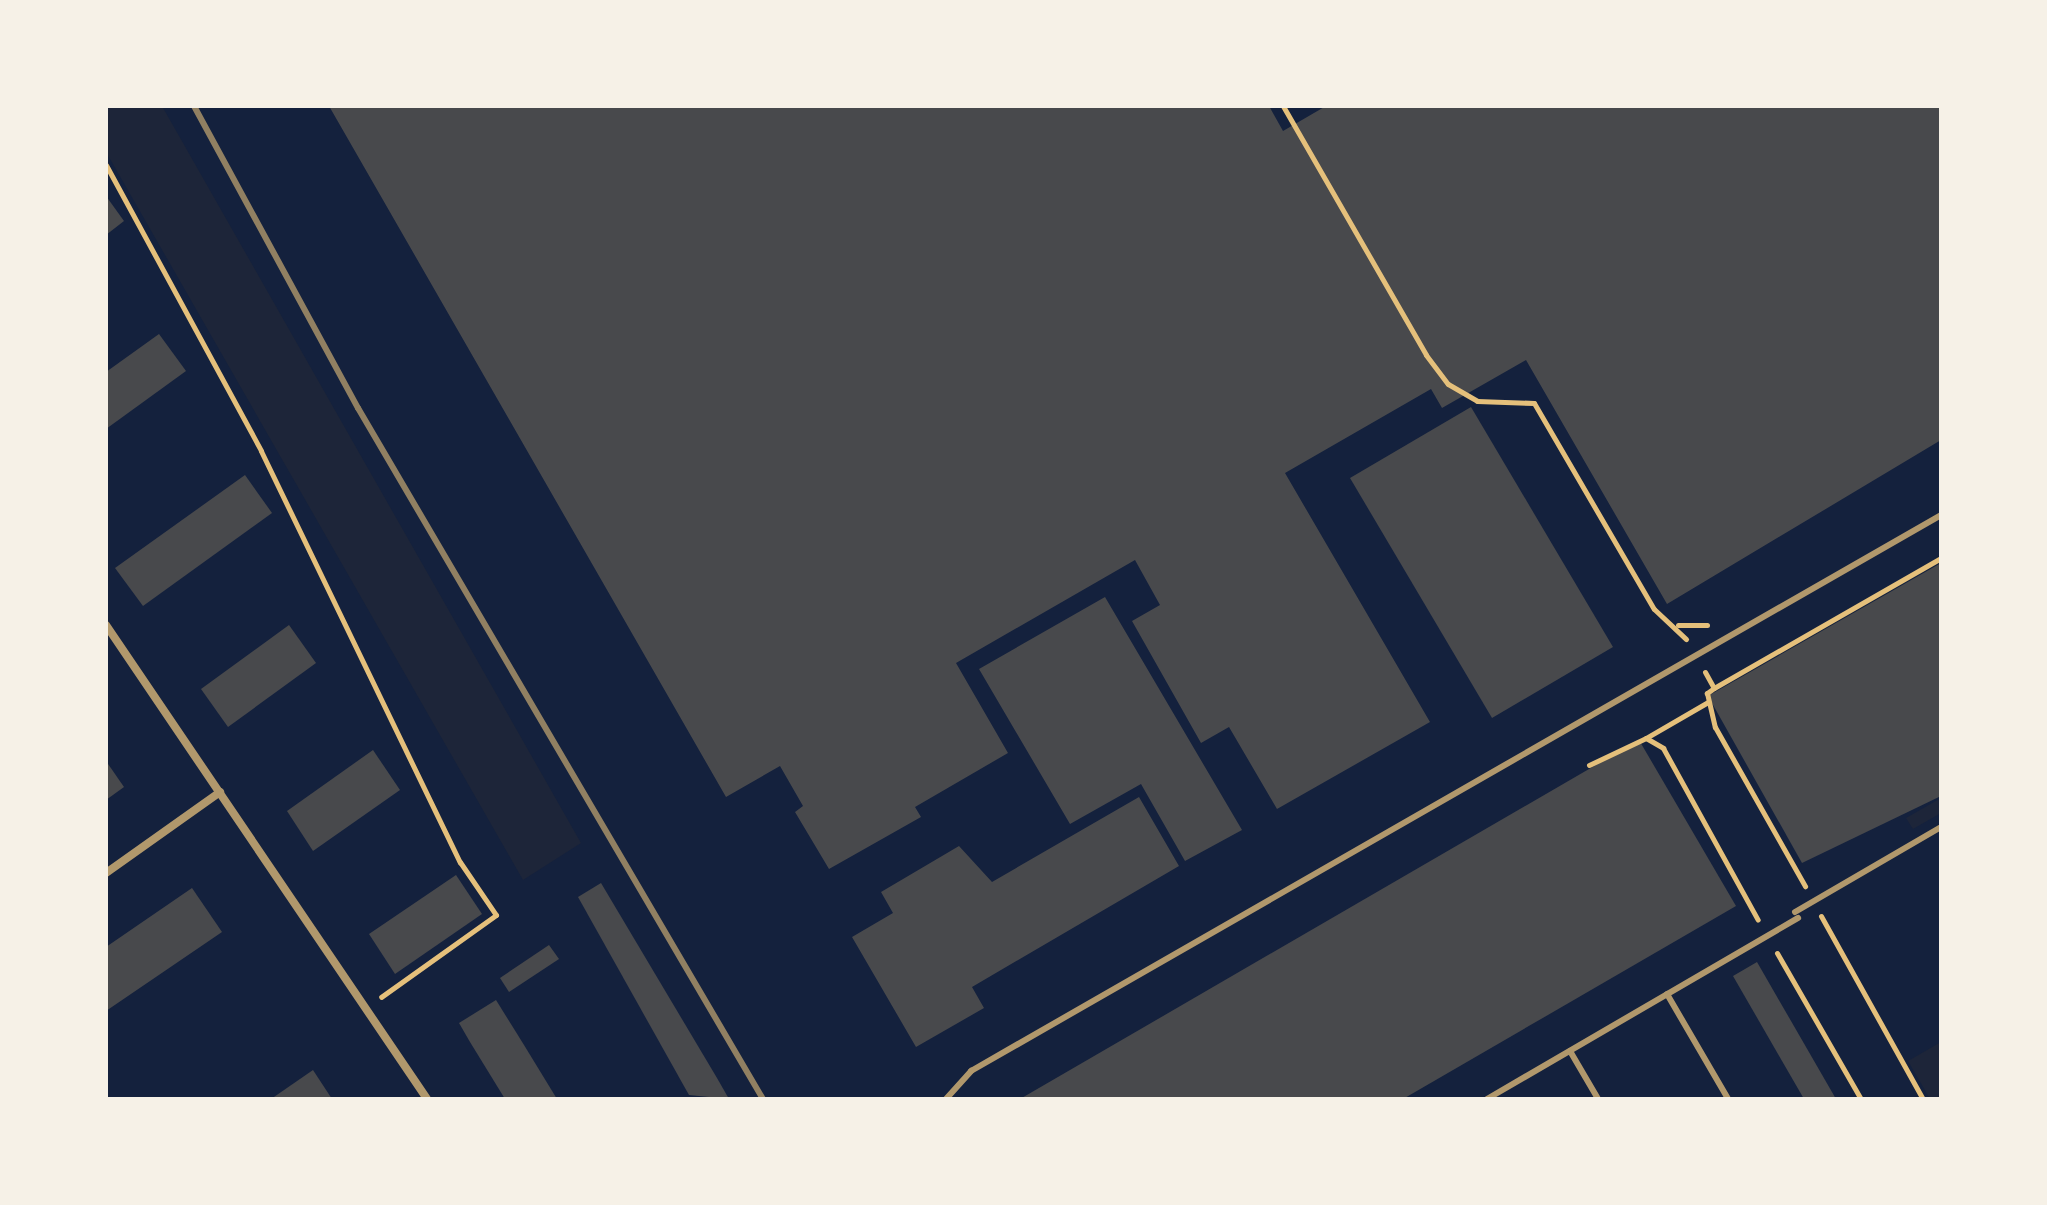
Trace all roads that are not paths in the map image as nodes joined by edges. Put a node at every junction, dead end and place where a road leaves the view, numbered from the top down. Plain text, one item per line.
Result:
1 (1941, 515) edge
2 (106, 625) edge
3 (220, 792) junction
4 (1941, 827) edge
5 (106, 873) edge
6 (1667, 994) junction
7 (1570, 1051) junction
8 (1497, 1096) edge
9 (427, 1099) edge
10 (946, 1099) edge
11 (1487, 1099) edge
12 (1598, 1099) edge
13 (1728, 1099) edge

1 - 10 lane
2 - 3 street
3 - 5 street
3 - 9 street
4 - 6 lane
6 - 7 lane
6 - 13 lane
7 - 8 lane
7 - 12 lane
8 - 11 lane

